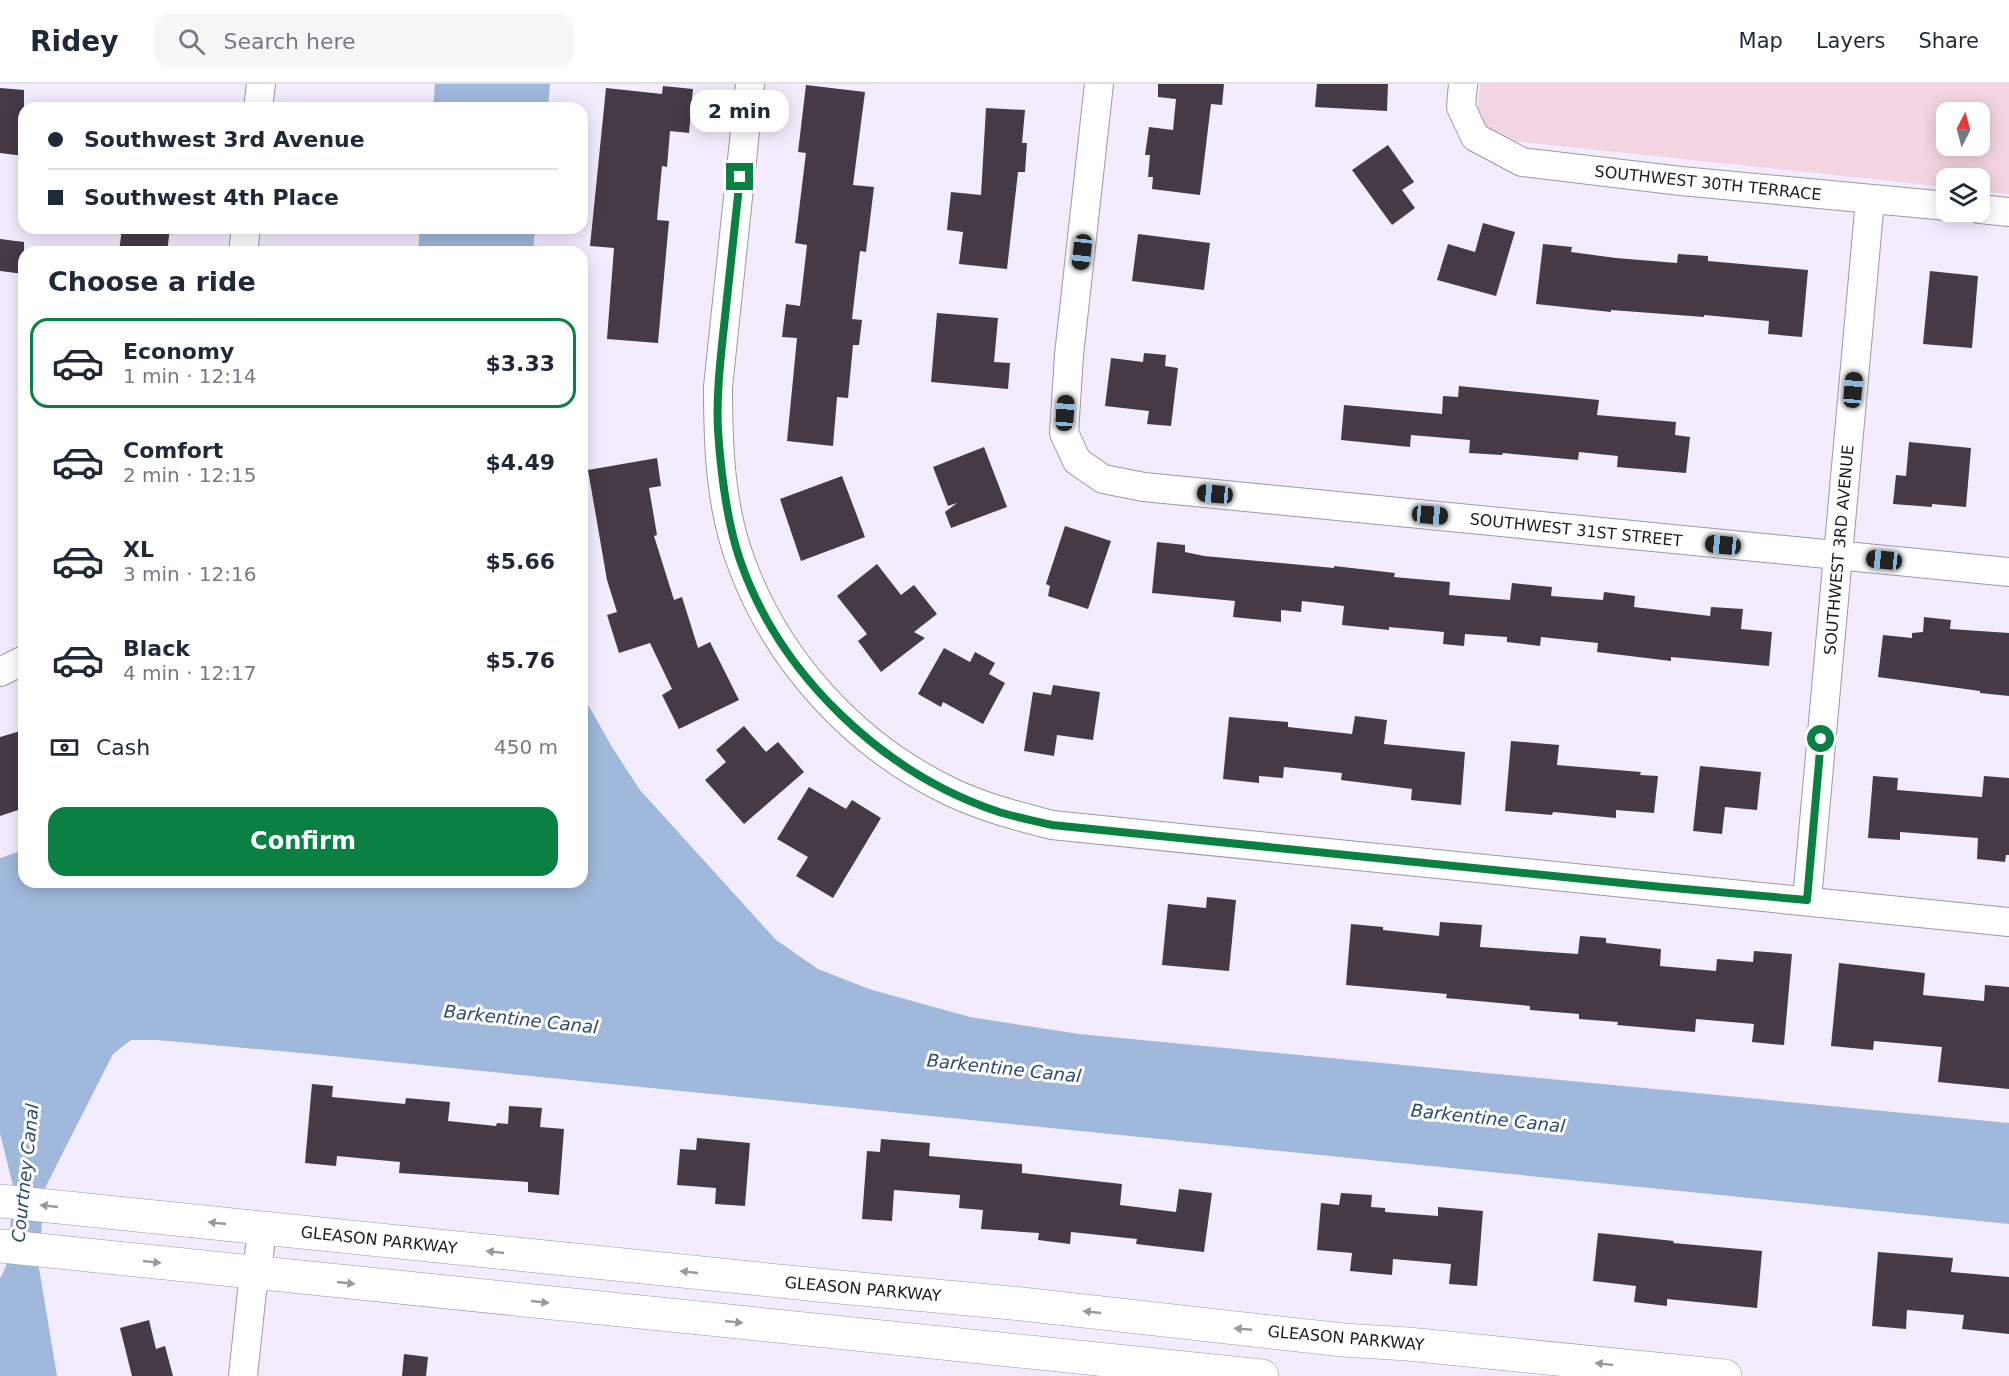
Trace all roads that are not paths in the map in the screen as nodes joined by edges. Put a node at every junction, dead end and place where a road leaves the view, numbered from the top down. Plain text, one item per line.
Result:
1 (261, 84) edge
2 (750, 84) edge
3 (1099, 84) edge
4 (1463, 84) edge
5 (259, 102) edge
6 (1870, 200) junction
7 (1936, 206) edge
8 (1990, 210) edge
9 (2009, 212) edge
10 (1838, 556) junction
11 (2009, 572) edge
12 (18, 663) edge
13 (0, 672) edge
14 (1807, 900) junction
15 (2009, 922) edge
16 (0, 1201) edge
17 (262, 1228) junction
18 (0, 1246) edge
19 (257, 1274) junction
20 (1150, 1318) junction
21 (1203, 1325) junction
22 (1144, 1370) edge
23 (1196, 1372) edge
24 (243, 1376) edge
25 (1262, 1376) edge
26 (1725, 1376) edge

1 - 5 street
2 - 14 street
3 - 10 street, SOUTHWEST 31ST STREET
4 - 6 street, SOUTHWEST 30TH TERRACE
6 - 7 street, SOUTHWEST 30TH TERRACE
6 - 10 street, SOUTHWEST 3RD AVENUE
8 - 9 street
10 - 11 street, SOUTHWEST 31ST STREET
10 - 14 street, SOUTHWEST 3RD AVENUE
12 - 13 street
14 - 15 street
17 -> 16 main road, GLEASON PARKWAY
17 - 19 street
20 -> 17 main road, GLEASON PARKWAY
18 -> 19 main road
19 -> 22 main road
19 - 24 street
20 - 21 main road, GLEASON PARKWAY
20 - 22 main road
21 - 23 main road
26 -> 21 main road, GLEASON PARKWAY
22 - 23 main road
23 - 25 main road

